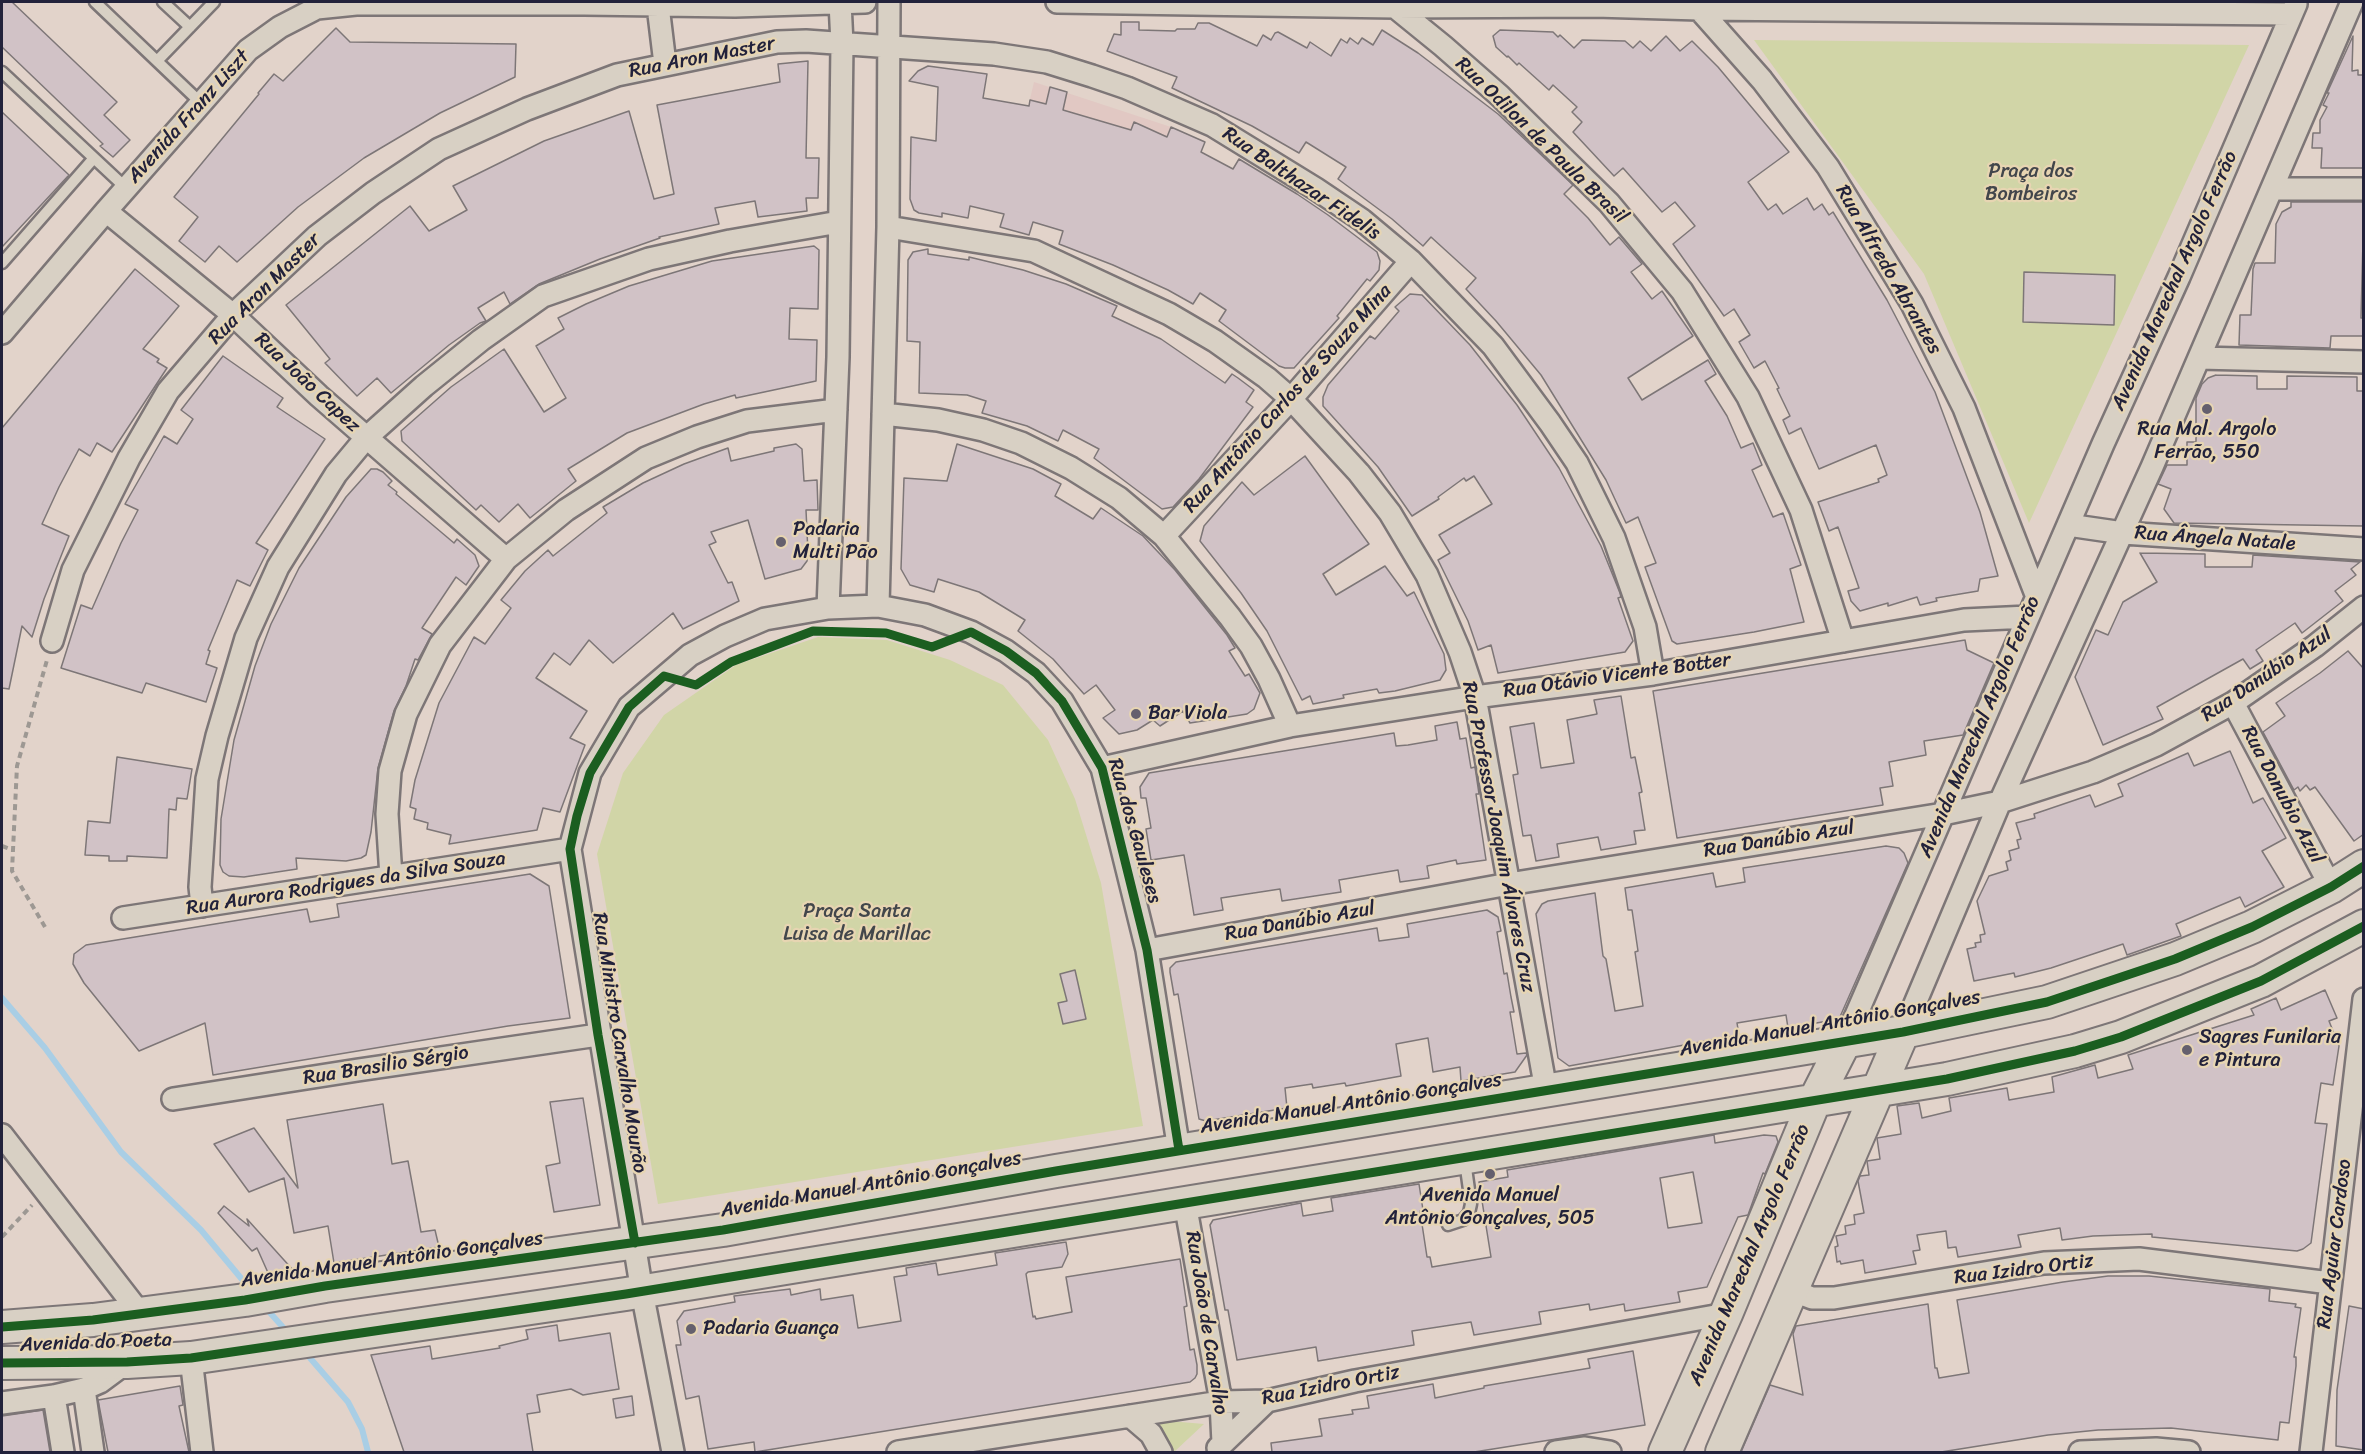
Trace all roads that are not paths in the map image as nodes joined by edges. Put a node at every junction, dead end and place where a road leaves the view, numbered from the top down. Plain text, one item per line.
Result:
1 (95, 2) edge
2 (163, 2) edge
3 (214, 2) edge
4 (840, 2) edge
5 (865, 2) edge
6 (889, 2) edge
7 (1057, 2) edge
8 (2352, 2) edge
9 (1594, 4) edge
10 (658, 6) junction
11 (1395, 7) junction
12 (2187, 7) edge
13 (2294, 8) edge
14 (1699, 9) junction
15 (190, 27) junction
16 (842, 44) junction
17 (890, 48) junction
18 (157, 61) junction
19 (665, 64) junction
20 (2, 72) edge
21 (201, 103) junction
22 (94, 158) junction
23 (126, 188) junction
24 (2272, 189) junction
25 (2364, 189) edge
26 (105, 211) junction
27 (839, 222) junction
28 (888, 227) junction
29 (1411, 261) junction
30 (2, 263) edge
31 (232, 315) junction
32 (2, 333) edge
33 (2199, 358) junction
34 (2364, 362) edge
35 (1291, 399) junction
36 (836, 410) junction
37 (883, 414) junction
38 (366, 438) junction
39 (2068, 525) junction
40 (2123, 533) junction
41 (1164, 536) junction
42 (2364, 549) edge
43 (506, 559) junction
44 (2037, 597) junction
45 (878, 606) junction
46 (2364, 607) edge
47 (828, 608) junction
48 (2028, 617) junction
49 (1843, 641) junction
50 (52, 642) road end
51 (1653, 674) junction
52 (1475, 697) junction
53 (2233, 703) junction
54 (1290, 726) junction
55 (1102, 768) junction
56 (2001, 802) junction
57 (1943, 814) junction
58 (570, 849) junction
59 (2364, 866) edge
60 (391, 877) junction
61 (1509, 884) junction
62 (2331, 886) junction
63 (202, 906) junction
64 (123, 918) dead end
65 (2364, 926) edge
66 (1147, 950) junction
67 (2364, 999) edge
68 (1903, 1032) junction
69 (598, 1035) junction
70 (1844, 1043) junction
71 (1546, 1090) junction
72 (1877, 1090) junction
73 (173, 1099) dead end
74 (1814, 1102) junction
75 (2, 1135) edge
76 (1179, 1150) junction
77 (1464, 1158) junction
78 (1185, 1203) junction
79 (1448, 1225) dead end
80 (635, 1243) junction
81 (373, 1279) junction
82 (2330, 1283) junction
83 (1791, 1290) junction
84 (642, 1292) junction
85 (139, 1312) junction
86 (1726, 1314) junction
87 (2, 1327) edge
88 (382, 1329) junction
89 (191, 1358) junction
90 (127, 1362) junction
91 (2, 1363) edge
92 (84, 1389) junction
93 (54, 1396) junction
94 (1267, 1401) junction
95 (1221, 1402) junction
96 (2, 1403) edge
97 (1130, 1416) junction
98 (1218, 1448) edge
99 (63, 1452) edge
100 (93, 1452) edge
101 (202, 1452) edge
102 (673, 1452) edge
103 (898, 1452) edge
104 (1161, 1452) edge
105 (1556, 1452) edge
106 (1610, 1452) edge
107 (1665, 1452) edge
108 (1722, 1452) edge
109 (2080, 1452) edge
110 (2189, 1452) edge
111 (2311, 1452) edge

1 - 18 lane
2 - 15 lane
3 - 15 lane
4 - 5 street, Avenida Franz Liszt
4 - 10 street, Avenida Franz Liszt
4 - 16 street
6 - 17 street
7 - 11 street
8 - 24 street
9 - 11 street
9 - 14 street
10 - 19 street
10 - 21 street, Avenida Franz Liszt
11 - 49 street, Rua Odilon de Paula Brasil
12 - 13 street
12 - 14 street
13 - 39 street, Avenida Marechal Argolo Ferrão
14 - 44 street, Rua Alfredo Abrantes
15 - 18 lane
16 - 17 street, Rua Aron Master
16 - 19 street, Rua Aron Master
16 - 27 street
17 - 28 street
17 - 29 street, Rua Balthazar Fidelis
18 - 21 lane
19 - 31 street, Rua Aron Master
20 - 22 lane
21 - 23 street, Avenida Franz Liszt
22 - 23 lane
22 - 30 lane
23 - 26 street, Avenida Franz Liszt
24 - 25 street
24 - 33 street
26 - 31 street, Rua João Capez
26 - 32 street, Avenida Franz Liszt
27 - 36 street
27 - 38 street
28 - 35 street, Rua Professor Joaquim Álvares Cruz
28 - 37 street
29 - 35 street, Rua Antônio Carlos de Souza Mina
29 - 51 street, Rua Balthazar Fidelis
31 - 38 street, Rua João Capez
31 - 50 street, Rua Aron Master
33 - 34 street
33 - 40 street
35 - 41 street, Rua Antônio Carlos de Souza Mina
35 - 52 street, Rua Professor Joaquim Álvares Cruz
36 - 43 street
36 - 47 street
37 - 41 street
37 - 45 street
38 - 43 street, Rua João Capez
38 - 63 street
39 - 40 street, Rua Ângela Natale
39 - 44 street, Avenida Marechal Argolo Ferrão
40 - 42 street, Rua Ângela Natale
40 - 56 street
41 - 54 street
43 - 60 street
44 - 48 street, Avenida Marechal Argolo Ferrão
45 - 47 street, Rua dos Gauleses
45 - 55 street, Rua dos Gauleses
46 - 53 street, Rua Danúbio Azul
47 - 58 street, Rua dos Gauleses
48 - 49 street, Rua Otávio Vicente Botter
48 - 57 street, Avenida Marechal Argolo Ferrão
49 - 51 street, Rua Otávio Vicente Botter
51 - 52 street, Rua Otávio Vicente Botter
52 - 54 street, Rua Otávio Vicente Botter
52 - 61 street, Rua Professor Joaquim Álvares Cruz
53 - 56 street, Rua Danúbio Azul
53 - 62 street, Rua Danubio Azul
54 - 55 street, Rua Otávio Vicente Botter
55 - 66 street, Rua dos Gauleses
56 - 57 street, Rua Danúbio Azul
56 - 68 street
57 - 61 street, Rua Danúbio Azul
57 - 70 street, Avenida Marechal Argolo Ferrão
58 - 60 street, Rua Aurora Rodrigues da Silva Souza
58 - 69 street, Rua Ministro Carvalho Mourão
59 - 62 main road, Avenida Manuel Antônio Gonçalves
60 - 63 street, Rua Aurora Rodrigues da Silva Souza
61 - 66 street, Rua Danúbio Azul
61 - 71 street, Rua Professor Joaquim Álvares Cruz
62 - 68 main road, Avenida Manuel Antônio Gonçalves
63 - 64 street, Rua Aurora Rodrigues da Silva Souza
65 - 72 main road
66 - 76 street
67 - 82 street, Rua Aguiar Cardoso
68 - 70 main road, Avenida Manuel Antônio Gonçalves
68 - 72 main road
69 - 73 street, Rua Brasilio Sérgio
69 - 80 street, Rua Ministro Carvalho Mourão
70 - 71 main road, Avenida Manuel Antônio Gonçalves
70 - 74 main road, Avenida Marechal Argolo Ferrão
71 - 76 main road, Avenida Manuel Antônio Gonçalves
72 - 74 main road
72 - 83 main road
74 - 77 main road
74 - 86 main road, Avenida Marechal Argolo Ferrão
75 - 85 street
76 - 80 main road, Avenida Manuel Antônio Gonçalves
77 - 78 main road
77 - 79 lane
78 - 84 main road
78 - 95 street, Rua João de Carvalho
80 - 81 main road, Avenida Manuel Antônio Gonçalves
80 - 84 street, Rua Ministro Carvalho Mourão
81 - 85 main road, Avenida Manuel Antônio Gonçalves
81 - 88 main road
82 - 83 street, Rua Izidro Ortiz
82 - 111 street, Rua Aguiar Cardoso
83 - 108 main road
84 - 88 main road
84 - 102 street, Rua Ministro Carvalho Mourão
85 - 87 main road, Avenida do Poeta
86 - 94 street, Rua Izidro Ortiz
86 - 107 main road, Avenida Marechal Argolo Ferrão
88 - 89 main road
89 - 90 main road, Avenida do Poeta
89 - 101 street
90 - 91 main road, Avenida do Poeta
90 - 92 street, Avenida do Poeta
92 - 93 street, Avenida do Poeta
92 - 100 street
93 - 96 street, Avenida do Poeta
93 - 99 street
94 - 95 street, Rua Izidro Ortiz
94 - 98 street
95 - 97 street, Rua Izidro Ortiz
95 - 98 street, Rua João de Carvalho
97 - 103 street, Rua Izidro Ortiz
97 - 104 street
105 - 106 street
109 - 110 street

